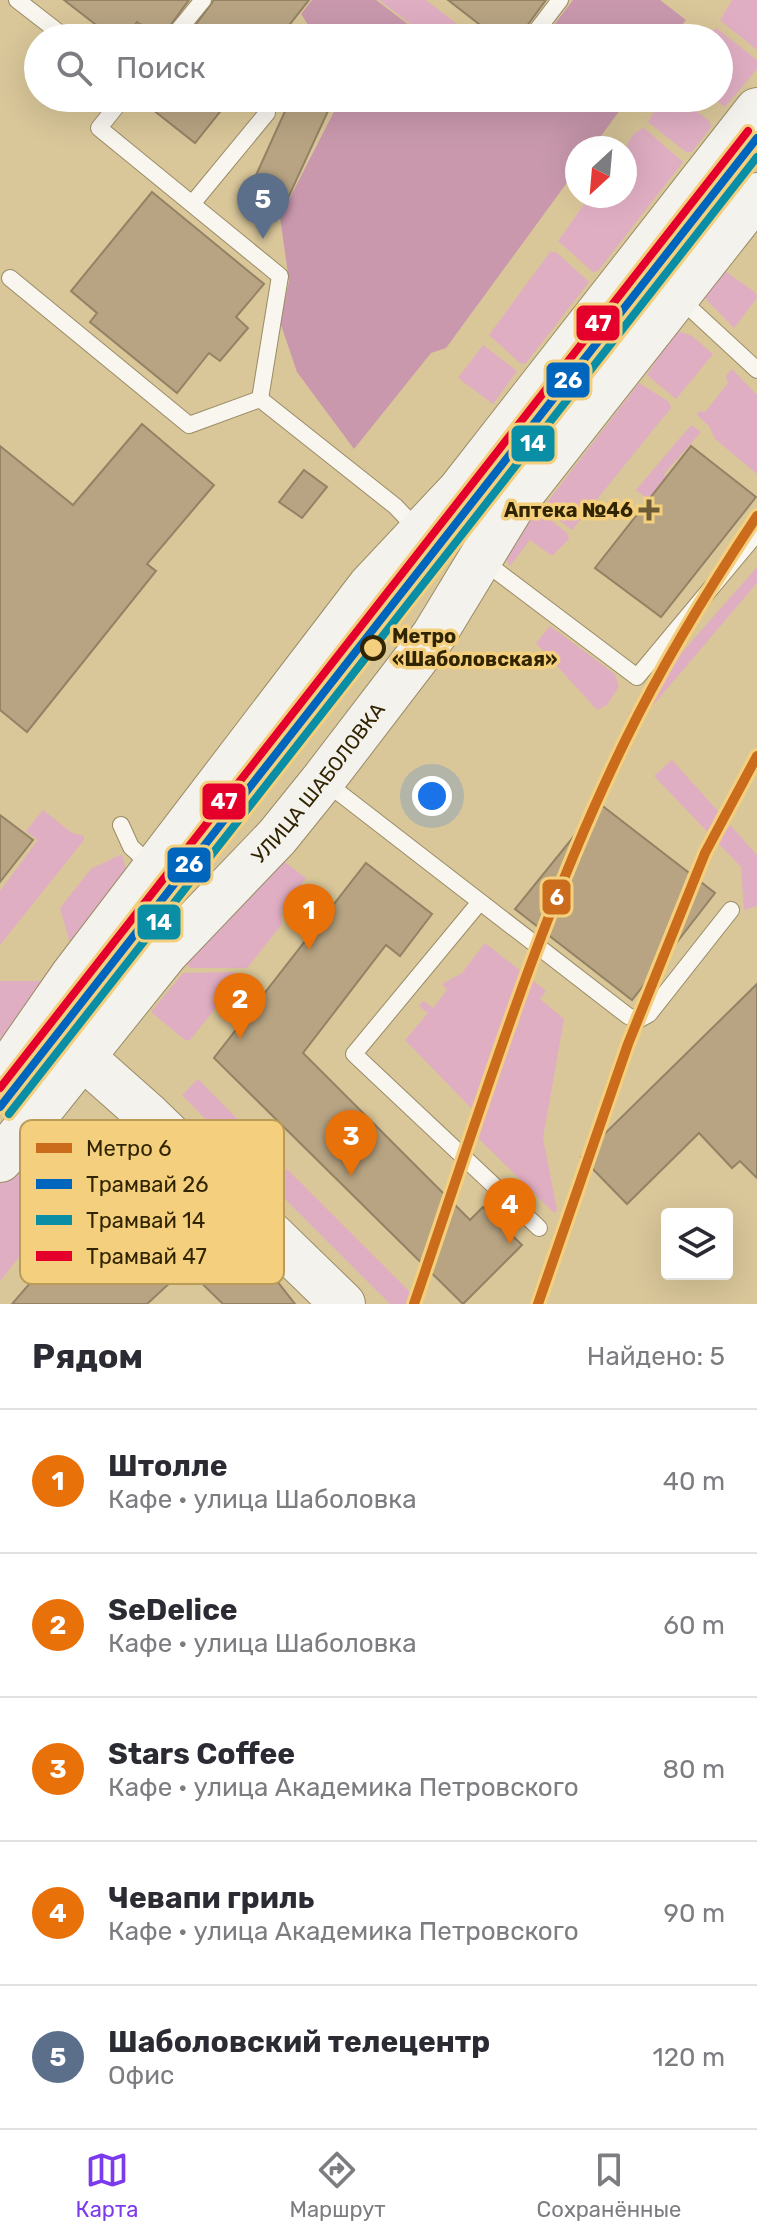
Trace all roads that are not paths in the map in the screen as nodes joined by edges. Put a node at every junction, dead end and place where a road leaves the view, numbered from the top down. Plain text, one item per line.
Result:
1 (17, 0) edge
2 (203, 0) edge
3 (560, 0) edge
4 (48, 24) edge
5 (183, 24) edge
6 (542, 24) edge
7 (757, 110) edge
8 (112, 112) edge
9 (267, 113) dead end
10 (757, 195) edge
11 (192, 204) junction
12 (635, 265) junction
13 (10, 278) dead end
14 (677, 296) junction
15 (757, 370) edge
16 (260, 399) junction
17 (420, 533) junction
18 (757, 533) edge
19 (481, 559) junction
20 (323, 780) junction
21 (121, 825) dead end
22 (154, 868) junction
23 (479, 903) junction
24 (731, 910) dead end
25 (41, 1021) junction
26 (82, 1056) junction
27 (0, 1080) edge
28 (32, 1120) edge
29 (149, 1120) edge
30 (20, 1135) edge
31 (0, 1160) edge
32 (539, 1228) dead end
33 (284, 1248) edge
34 (343, 1304) edge

1 - 4 lane
2 - 5 lane
3 - 6 lane
7 - 12 main road
8 - 11 lane
9 - 11 lane
10 - 14 main road, УЛИЦА ШАБОЛОВКА
11 - 16 lane
12 - 14 lane
12 - 17 main road
13 - 16 lane
14 - 15 lane
14 - 19 main road, УЛИЦА ШАБОЛОВКА
16 - 17 lane
17 - 22 main road
18 - 19 lane
19 - 20 main road, УЛИЦА ШАБОЛОВКА
20 - 23 lane
20 - 26 main road, УЛИЦА ШАБОЛОВКА
21 - 22 lane
22 - 25 main road
23 - 24 lane
23 - 32 lane
25 - 26 main road
25 - 27 main road
26 - 28 main road, УЛИЦА ШАБОЛОВКА
26 - 29 main road
30 - 31 main road, УЛИЦА ШАБОЛОВКА
33 - 34 main road

